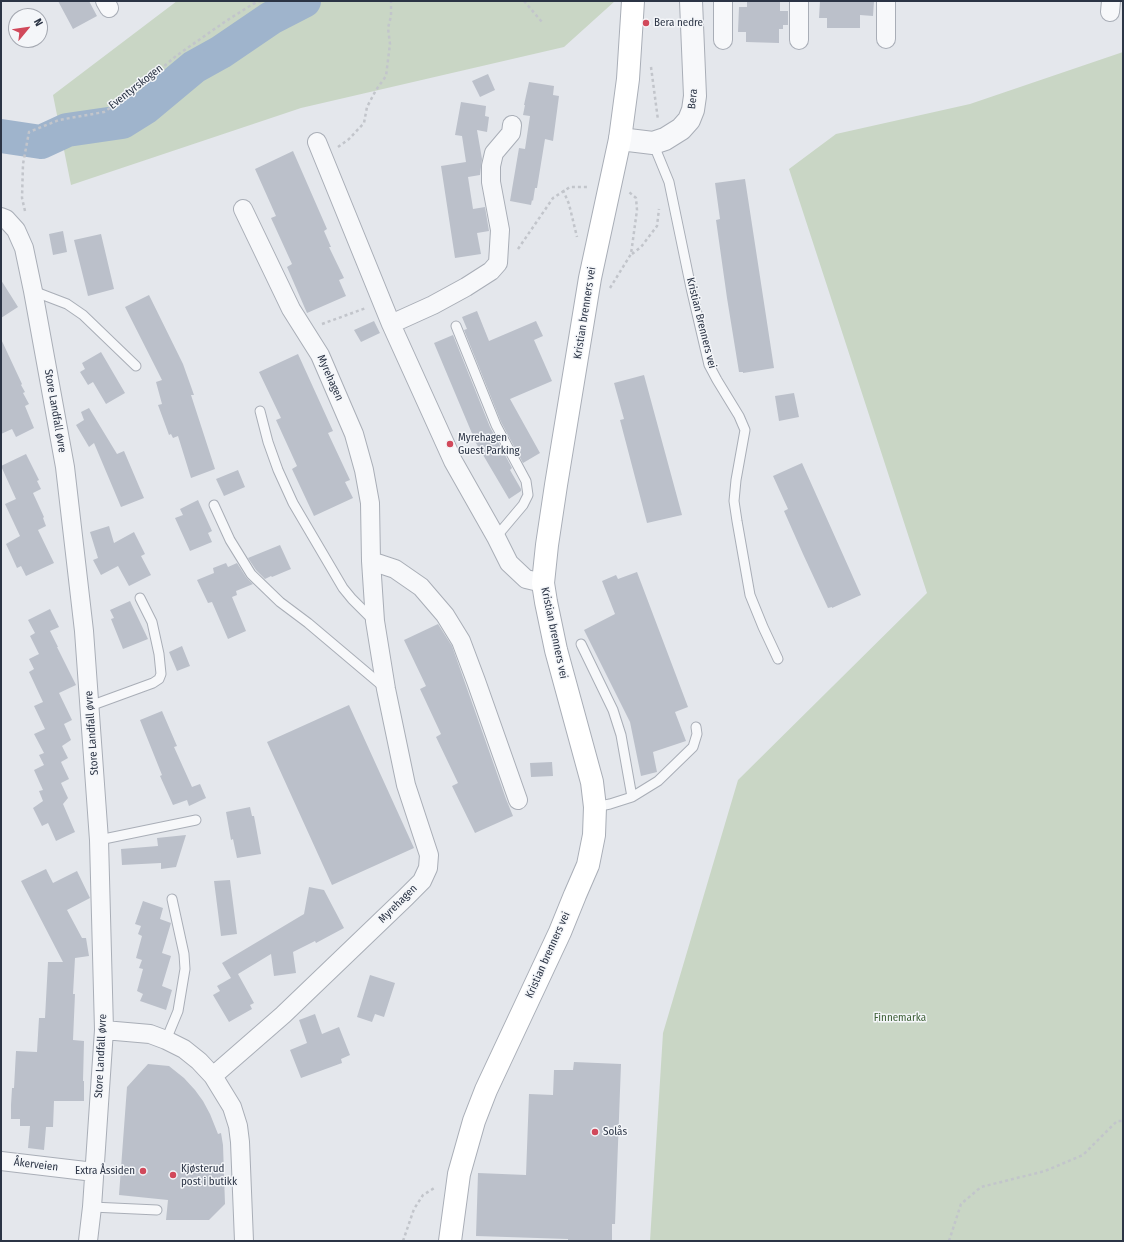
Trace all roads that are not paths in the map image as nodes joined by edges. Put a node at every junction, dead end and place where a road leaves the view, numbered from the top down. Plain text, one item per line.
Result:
1 (633, 1) edge
2 (691, 1) edge
3 (723, 1) edge
4 (798, 1) edge
5 (886, 1) edge
6 (886, 38) dead end
7 (723, 40) dead end
8 (799, 40) dead end
9 (512, 124) dead end
10 (620, 139) junction
11 (659, 141) junction
12 (320, 150) road end
13 (243, 209) dead end
14 (1, 217) edge
15 (33, 291) junction
16 (391, 324) junction
17 (456, 326) dead end
18 (136, 366) dead end
19 (260, 411) dead end
20 (214, 505) dead end
21 (496, 537) junction
22 (371, 562) junction
23 (543, 583) junction
24 (140, 598) dead end
25 (375, 622) junction
26 (581, 644) dead end
27 (778, 659) dead end
28 (386, 689) junction
29 (90, 706) junction
30 (696, 727) dead end
31 (632, 797) junction
32 (518, 800) dead end
33 (595, 807) junction
34 (196, 820) dead end
35 (99, 840) junction
36 (172, 899) dead end
37 (104, 1030) junction
38 (166, 1040) junction
39 (214, 1076) junction
40 (1, 1161) edge
41 (94, 1172) junction
42 (92, 1207) junction
43 (157, 1210) dead end
44 (88, 1241) edge
45 (244, 1241) edge
46 (450, 1241) edge

1 - 10 main road, Kristian brenners vei
2 - 11 street, Bera
3 - 7 street
4 - 8 street
5 - 6 street
9 - 16 street
10 - 11 street
10 - 23 main road, Kristian brenners vei
11 - 27 lane, Kristian Brenners vei
12 - 16 street
13 - 22 street, Myrehagen
14 - 15 street, Store Landfall øvre
15 - 18 lane
15 - 29 street, Store Landfall øvre
16 - 21 street
17 - 21 lane
19 - 25 lane
20 - 28 lane
21 - 23 street
22 - 25 street, Myrehagen
22 - 32 street
23 - 33 main road, Kristian brenners vei
24 - 29 lane
25 - 28 street, Myrehagen
26 - 31 lane
28 - 39 street, Myrehagen
29 - 35 street, Store Landfall øvre
30 - 31 lane
31 - 33 lane
33 - 46 main road, Kristian brenners vei
34 - 35 lane
35 - 37 street, Store Landfall øvre
36 - 38 lane
37 - 38 street
37 - 41 street, Store Landfall øvre
38 - 39 street
39 - 45 street
40 - 41 street, Åkerveien
41 - 42 street, Store Landfall øvre
42 - 43 lane
42 - 44 street, Store Landfall øvre

